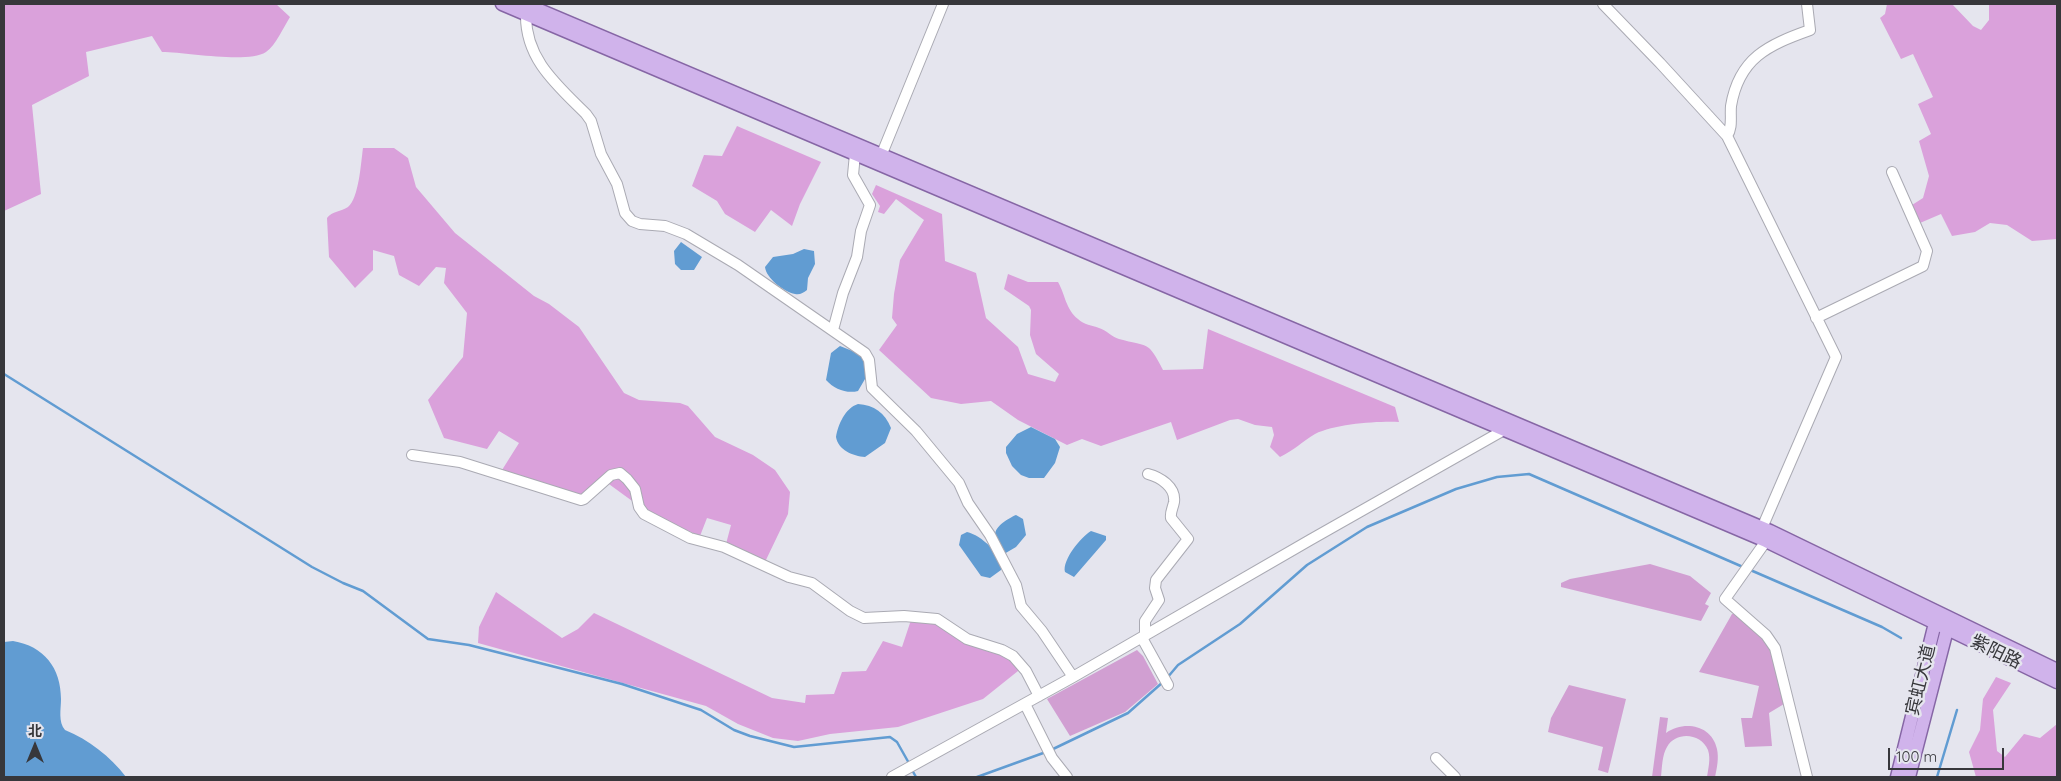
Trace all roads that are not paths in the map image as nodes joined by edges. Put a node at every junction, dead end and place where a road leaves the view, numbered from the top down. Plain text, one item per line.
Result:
1 (502, 4) edge
2 (943, 4) edge
3 (1603, 4) edge
4 (1807, 4) edge
5 (526, 9) edge
6 (1727, 136) junction
7 (855, 154) junction
8 (882, 156) junction
9 (1892, 172) dead end
10 (1816, 318) junction
11 (833, 330) junction
12 (1504, 430) junction
13 (412, 455) dead end
14 (1148, 474) dead end
15 (1762, 528) junction
16 (1766, 541) junction
17 (1936, 617) junction
18 (1949, 624) junction
19 (1143, 637) junction
20 (2057, 670) edge
21 (1073, 677) junction
22 (2057, 682) edge
23 (1168, 685) dead end
24 (1039, 696) junction
25 (1025, 704) junction
26 (1436, 758) dead end
27 (892, 777) edge
28 (1068, 777) edge
29 (1455, 777) edge
30 (1806, 777) edge
31 (1897, 777) edge
32 (1909, 777) edge

1 - 5 main road
2 - 8 street
3 - 6 street
4 - 6 street
5 - 7 main road
5 - 8 main road
5 - 11 street
6 - 10 street
7 - 11 street
7 - 12 main road
8 - 15 main road
9 - 10 street
10 - 15 street
11 - 21 street
12 - 16 main road
12 - 19 street
13 - 24 street
14 - 19 street
15 - 17 main road
16 - 17 main road
16 - 30 street
17 - 18 main road, 紫阳路
17 - 31 main road, 宾虹大道
18 - 20 main road, 紫阳路
18 - 22 main road, 紫阳路
18 - 32 main road, 宾虹大道
19 - 21 street
19 - 23 street
21 - 24 street
24 - 25 street
25 - 27 street
25 - 28 street
26 - 29 street

